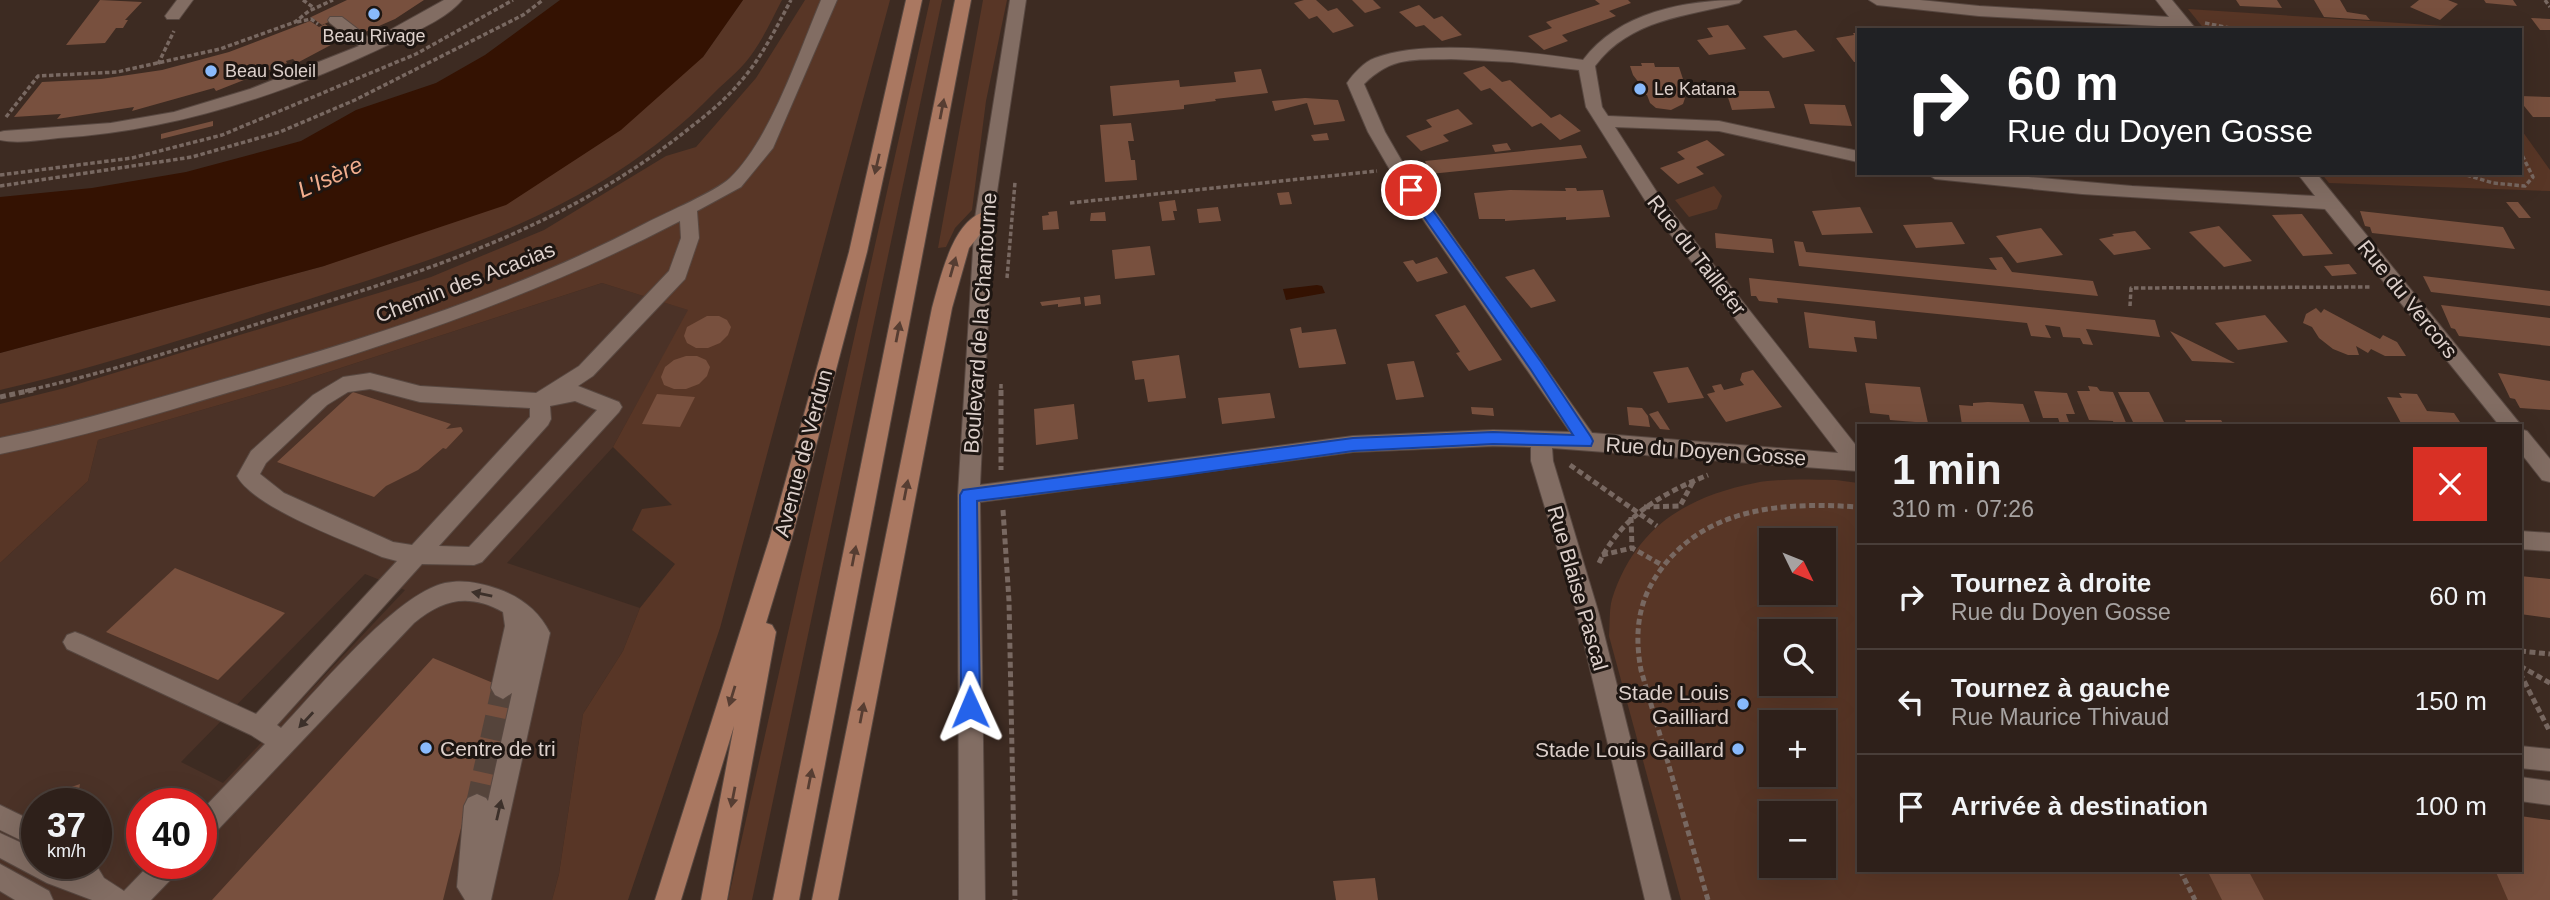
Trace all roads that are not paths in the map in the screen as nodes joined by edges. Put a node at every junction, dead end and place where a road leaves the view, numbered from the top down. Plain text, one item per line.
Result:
1 (185, 0) edge
2 (454, 0) edge
3 (829, 0) edge
4 (912, 0) edge
5 (963, 0) edge
6 (1018, 0) edge
7 (1734, 0) edge
8 (1877, 0) edge
9 (2164, 0) edge
10 (173, 16) road end
11 (328, 23) road end
12 (2184, 26) edge
13 (370, 47) junction
14 (1587, 66) junction
15 (1603, 121) junction
16 (4, 136) road end
17 (1857, 156) edge
18 (1949, 175) edge
19 (2307, 175) edge
20 (2329, 204) junction
21 (688, 209) junction
22 (984, 218) junction
23 (539, 401) junction
24 (2510, 424) edge
25 (1541, 439) junction
26 (2522, 439) edge
27 (1586, 441) junction
28 (0, 446) edge
29 (1857, 462) edge
30 (1857, 463) edge
31 (2550, 474) edge
32 (969, 495) junction
33 (781, 537) junction
34 (2522, 540) edge
35 (2550, 542) edge
36 (415, 555) junction
37 (514, 608) junction
38 (75, 642) dead end
39 (503, 688) tunnel mouth
40 (260, 727) junction
41 (284, 743) junction
42 (2522, 757) edge
43 (2550, 760) edge
44 (2522, 789) edge
45 (2550, 793) edge
46 (477, 806) tunnel mouth
47 (217, 812) edge
48 (0, 817) edge
49 (21, 828) edge
50 (0, 845) edge
51 (0, 877) edge
52 (93, 879) edge
53 (153, 879) edge
54 (105, 893) edge
55 (40, 900) edge
56 (133, 900) edge
57 (469, 900) edge
58 (478, 900) edge
59 (668, 900) edge
60 (714, 900) edge
61 (788, 900) edge
62 (825, 900) edge
63 (971, 900) edge
64 (1658, 900) edge

1 - 10 street
2 - 13 street
3 - 21 street, Chemin des Acacias
4 -> 33 main road, Avenue de Verdun
61 -> 5 main road
6 - 22 street, Boulevard de la Chantourne
7 - 14 street
8 - 12 street
9 - 12 street
11 - 13 street
13 - 16 street
14 - 15 street, Rue du Taillefer
14 - 27 street
15 - 17 street
15 - 29 street, Rue du Taillefer
18 - 20 street
19 - 20 street, Rue du Vercors
20 - 24 street, Rue du Vercors
21 - 23 street
21 - 28 street, Chemin des Acacias
22 - 32 street, Boulevard de la Chantourne
62 -> 22 main road
23 - 36 street
23 - 36 street
23 - 36 street
25 - 27 street, Rue du Doyen Gosse
25 - 32 street, Rue du Doyen Gosse
25 - 64 street, Rue Blaise Pascal
26 - 31 street
27 - 30 street, Rue du Doyen Gosse
32 - 63 street, Boulevard de la Chantourne
33 -> 59 main road, Avenue de Verdun
33 -> 60 main road
34 - 35 street
36 - 40 street
37 - 39 street
37 -> 41 street
58 -> 37 street
38 - 40 street
40 - 41 street
41 - 47 street
42 - 43 street
44 - 45 street
46 - 57 street
48 - 49 street
50 - 54 street
51 - 55 street
52 - 54 street
53 - 56 street

